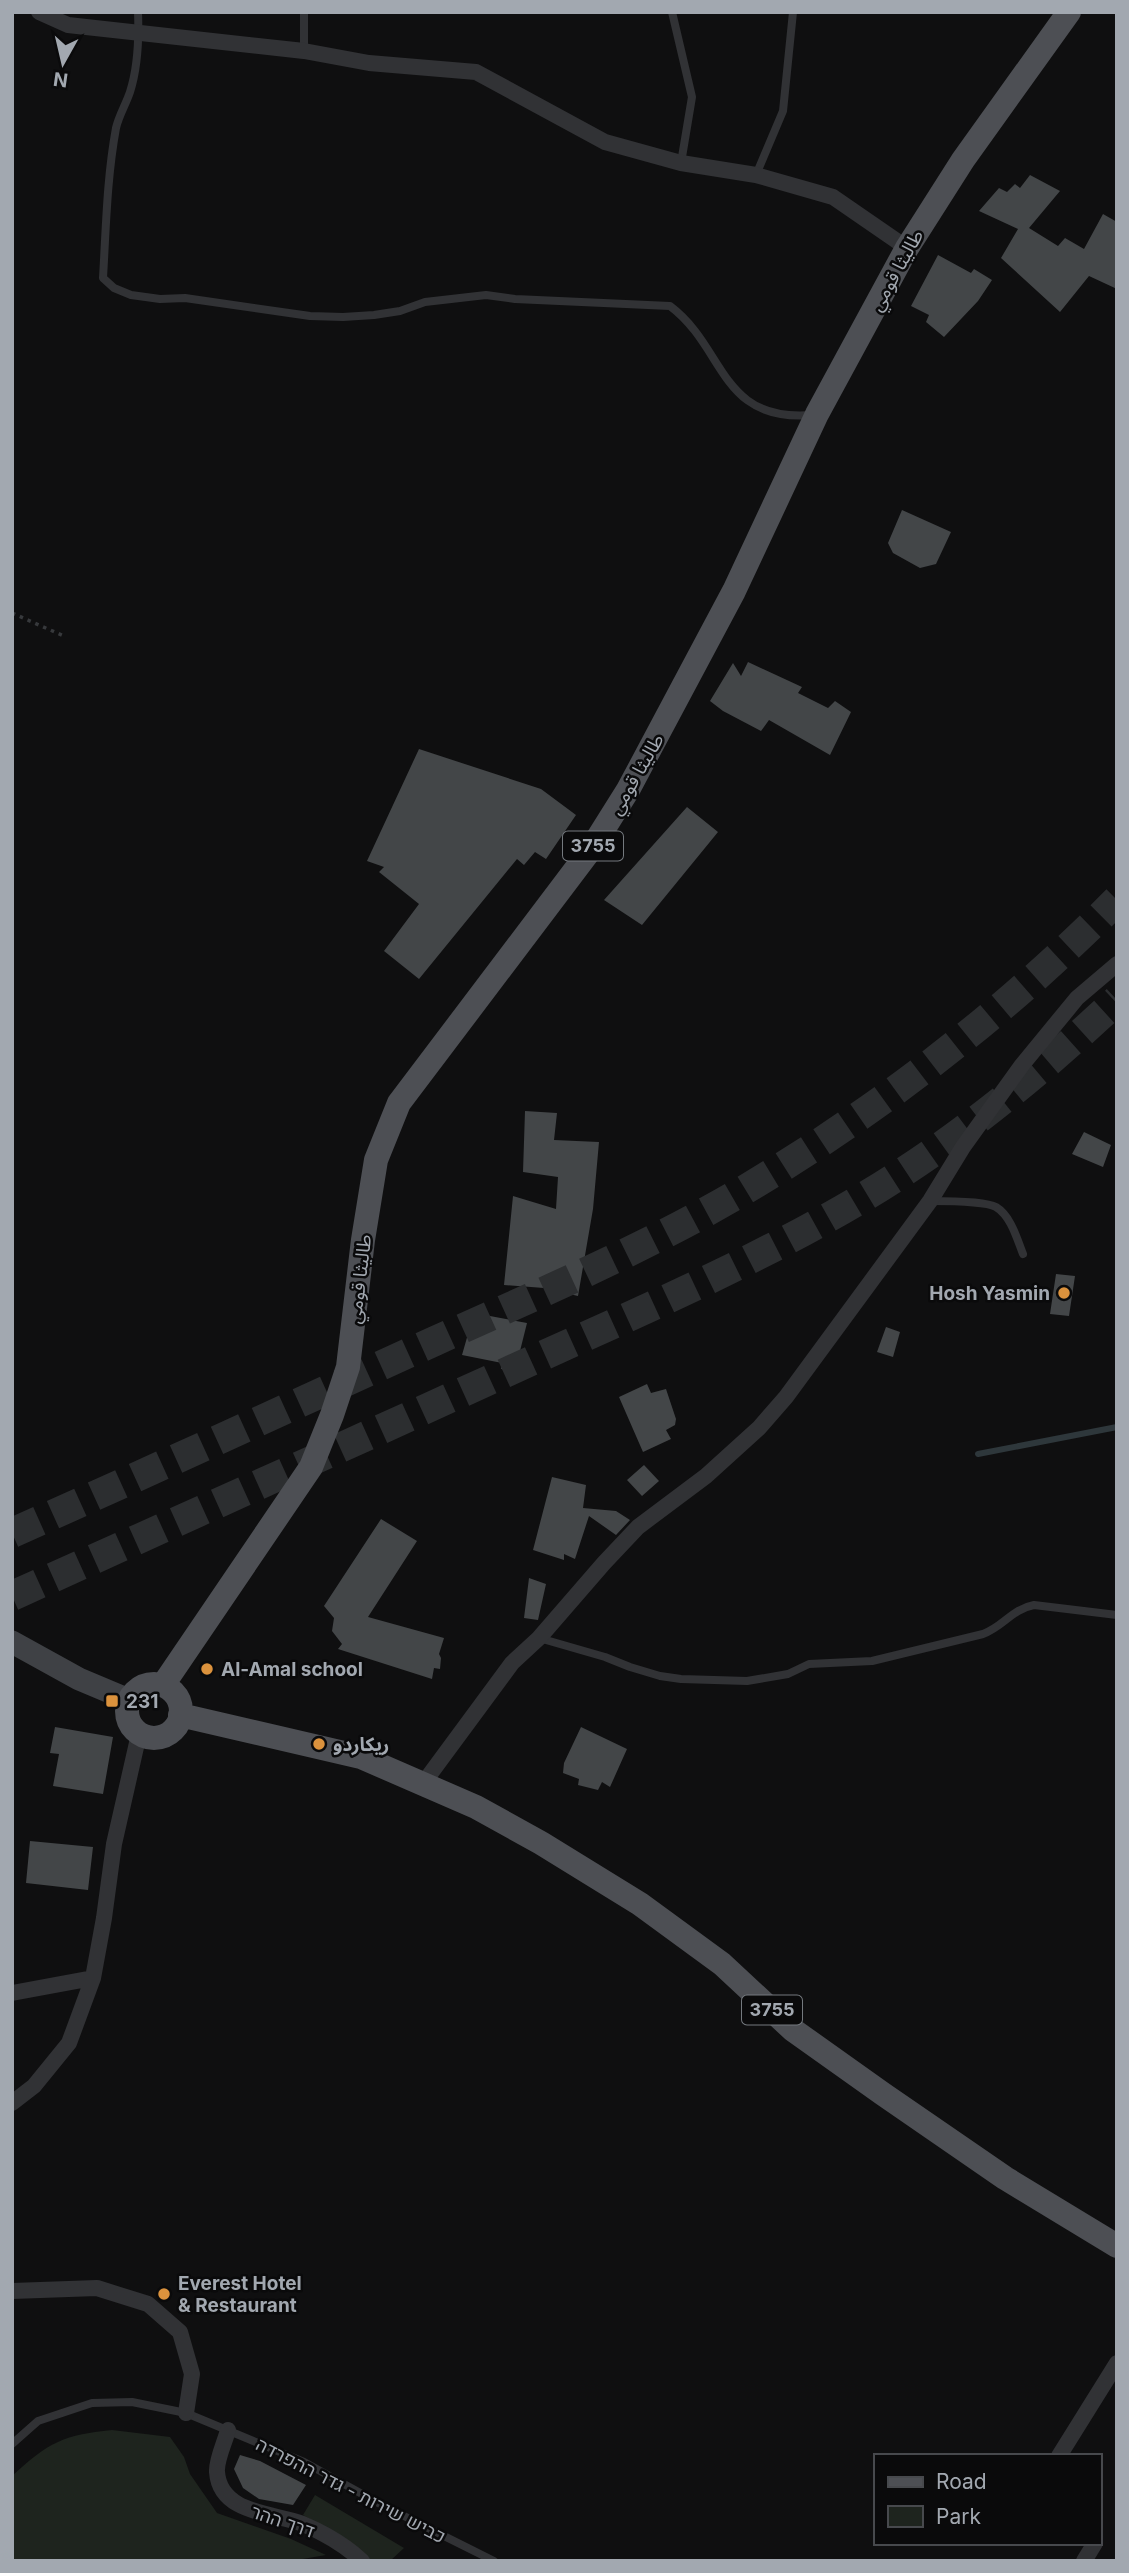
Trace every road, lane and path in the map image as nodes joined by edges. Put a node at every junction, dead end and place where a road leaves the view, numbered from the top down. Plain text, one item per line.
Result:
1 (39, 12) edge
2 (138, 12) edge
3 (304, 12) edge
4 (672, 12) edge
5 (793, 12) edge
6 (1069, 12) edge
7 (139, 32) junction
8 (304, 51) junction
9 (681, 163) junction
10 (756, 175) junction
11 (907, 248) junction
12 (817, 414) junction
13 (12, 613) edge
14 (65, 637) dead end
15 (1117, 964) edge
16 (930, 1201) junction
17 (1023, 1254) dead end
18 (1117, 1615) edge
19 (539, 1638) junction
20 (17, 1649) edge
21 (163, 1685) junction
22 (129, 1700) junction
23 (180, 1715) junction
24 (139, 1734) junction
25 (422, 1785) junction
26 (93, 1978) junction
27 (12, 1993) edge
28 (12, 2103) edge
29 (1117, 2246) edge
30 (12, 2291) edge
31 (1117, 2363) edge
32 (186, 2413) junction
33 (228, 2430) junction
34 (12, 2444) edge
35 (1060, 2454) edge
36 (1094, 2545) edge
37 (362, 2561) edge
38 (494, 2561) edge
39 (1084, 2561) edge

1 - 7 street
2 - 7 lane
3 - 8 lane
4 - 9 lane
5 - 10 lane
6 - 11 main road, طاليثا قومي / 3755
7 - 8 street
7 - 12 lane
8 - 9 street
9 - 10 street
10 - 11 street
11 - 12 main road, طاليثا قومي / 3755
12 - 21 main road, طاليثا قومي / 3755
13 - 14 path
15 - 16 street
16 - 17 lane
16 - 19 street
18 - 19 lane
19 - 25 street
20 - 22 street
21 - 22 main road
21 - 23 main road
22 - 24 main road
23 - 24 main road
23 - 25 main road, 3755
24 - 26 street
25 - 29 main road, 3755
26 - 27 street
26 - 28 street
30 - 32 street
31 - 35 street
32 - 33 lane, כביש שירות - גדר ההפרדה
32 - 34 lane, כביש שירות - גדר ההפרדה
33 - 37 street, דרך ההר
33 - 38 lane, כביש שירות - גדר ההפרדה
36 - 39 street

